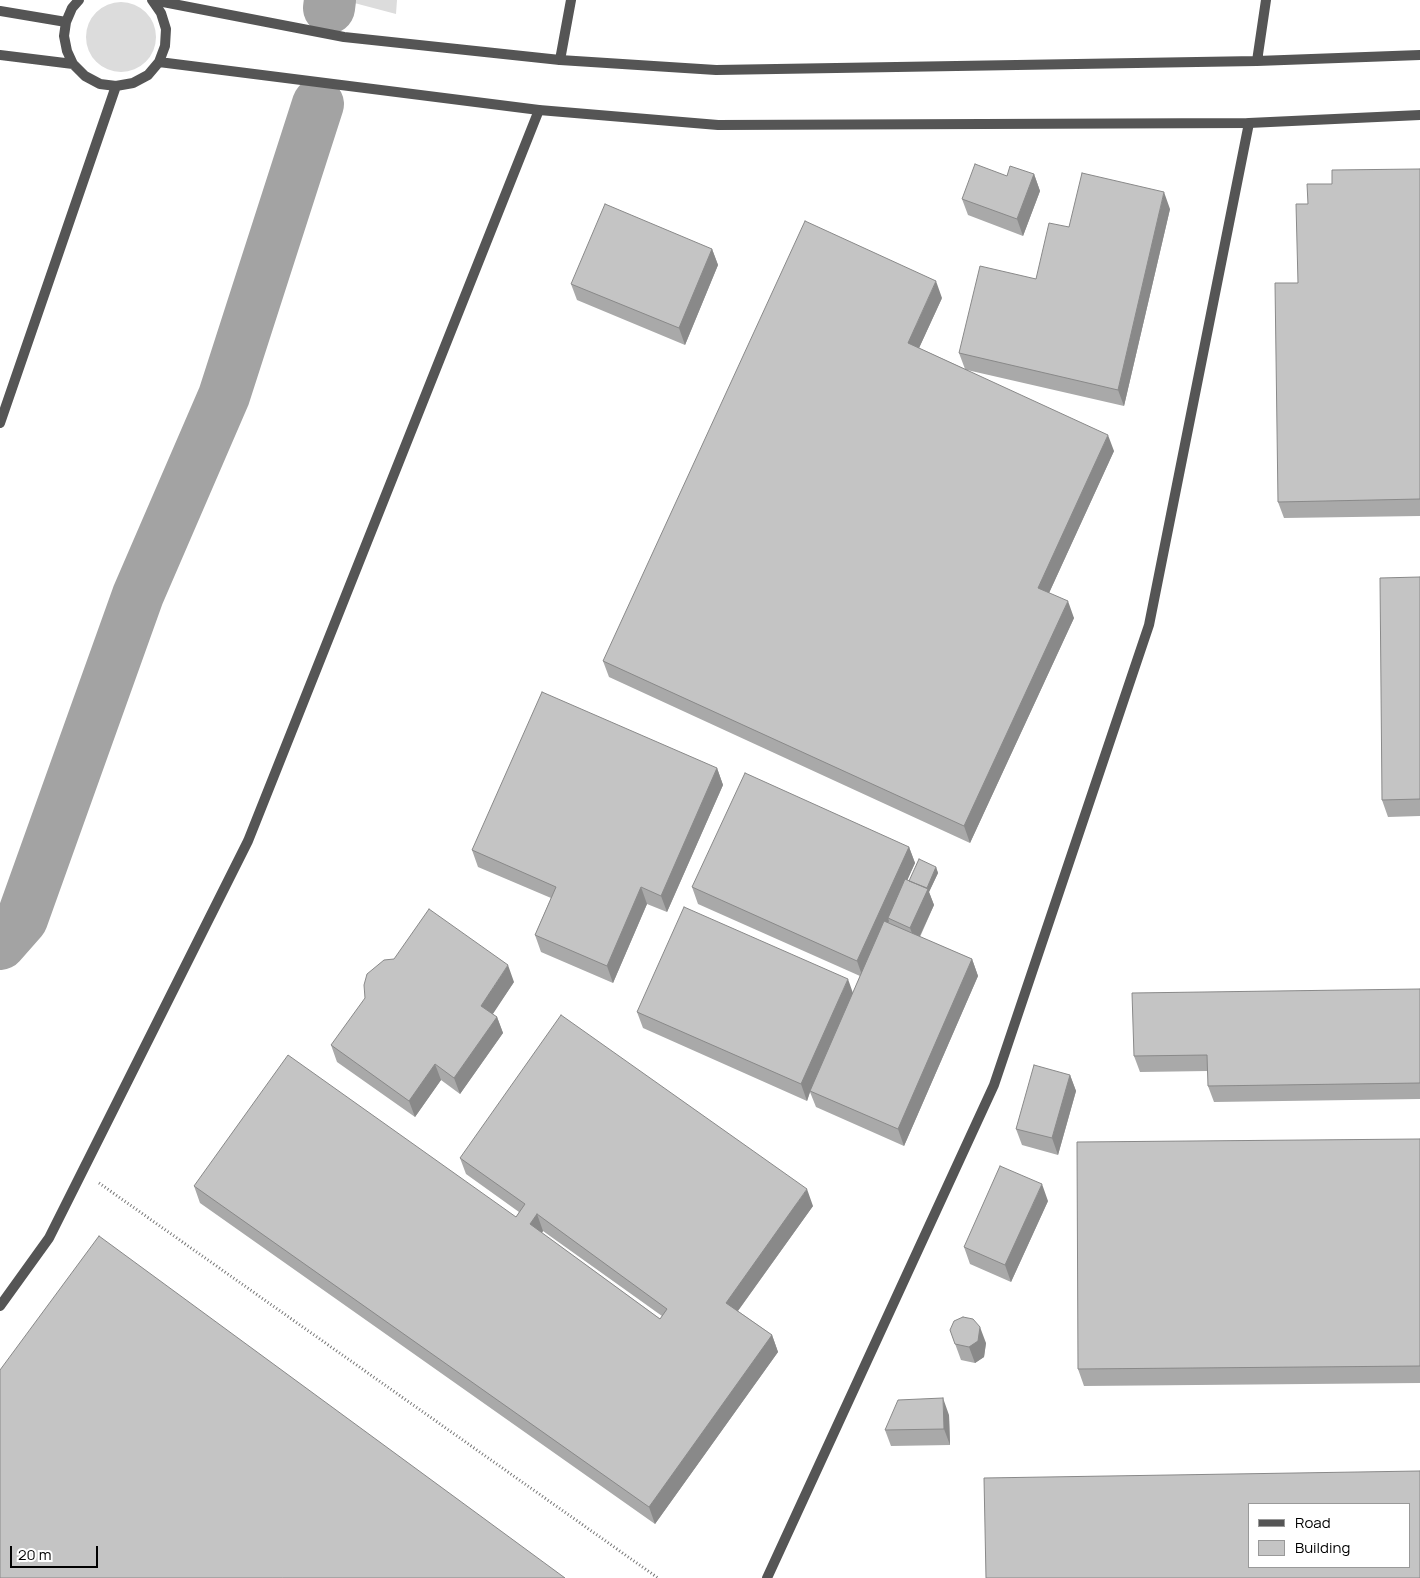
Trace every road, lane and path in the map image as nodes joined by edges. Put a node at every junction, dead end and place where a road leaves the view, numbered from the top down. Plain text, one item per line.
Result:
1 (79, 0) edge
2 (153, 0) edge
3 (571, 0) edge
4 (1266, 0) edge
5 (0, 11) edge
6 (66, 22) junction
7 (0, 55) edge
8 (1420, 55) edge
9 (560, 60) junction
10 (1257, 60) junction
11 (159, 62) junction
12 (73, 64) junction
13 (116, 86) junction
14 (539, 110) junction
15 (1420, 115) edge
16 (1249, 123) junction
17 (0, 423) edge
18 (82, 1171) junction
19 (0, 1306) edge
20 (658, 1578) edge
21 (767, 1578) edge

1 - 6 street
2 - 9 street
2 - 11 street
3 - 9 street
4 - 10 street
5 - 6 street
6 - 12 street
7 - 12 street
8 - 10 street
9 - 10 street
11 - 13 street
11 - 14 street
12 - 13 street
13 - 17 street
14 - 16 street
14 - 18 street
15 - 16 street
16 - 21 street
18 - 19 street
18 - 20 path

